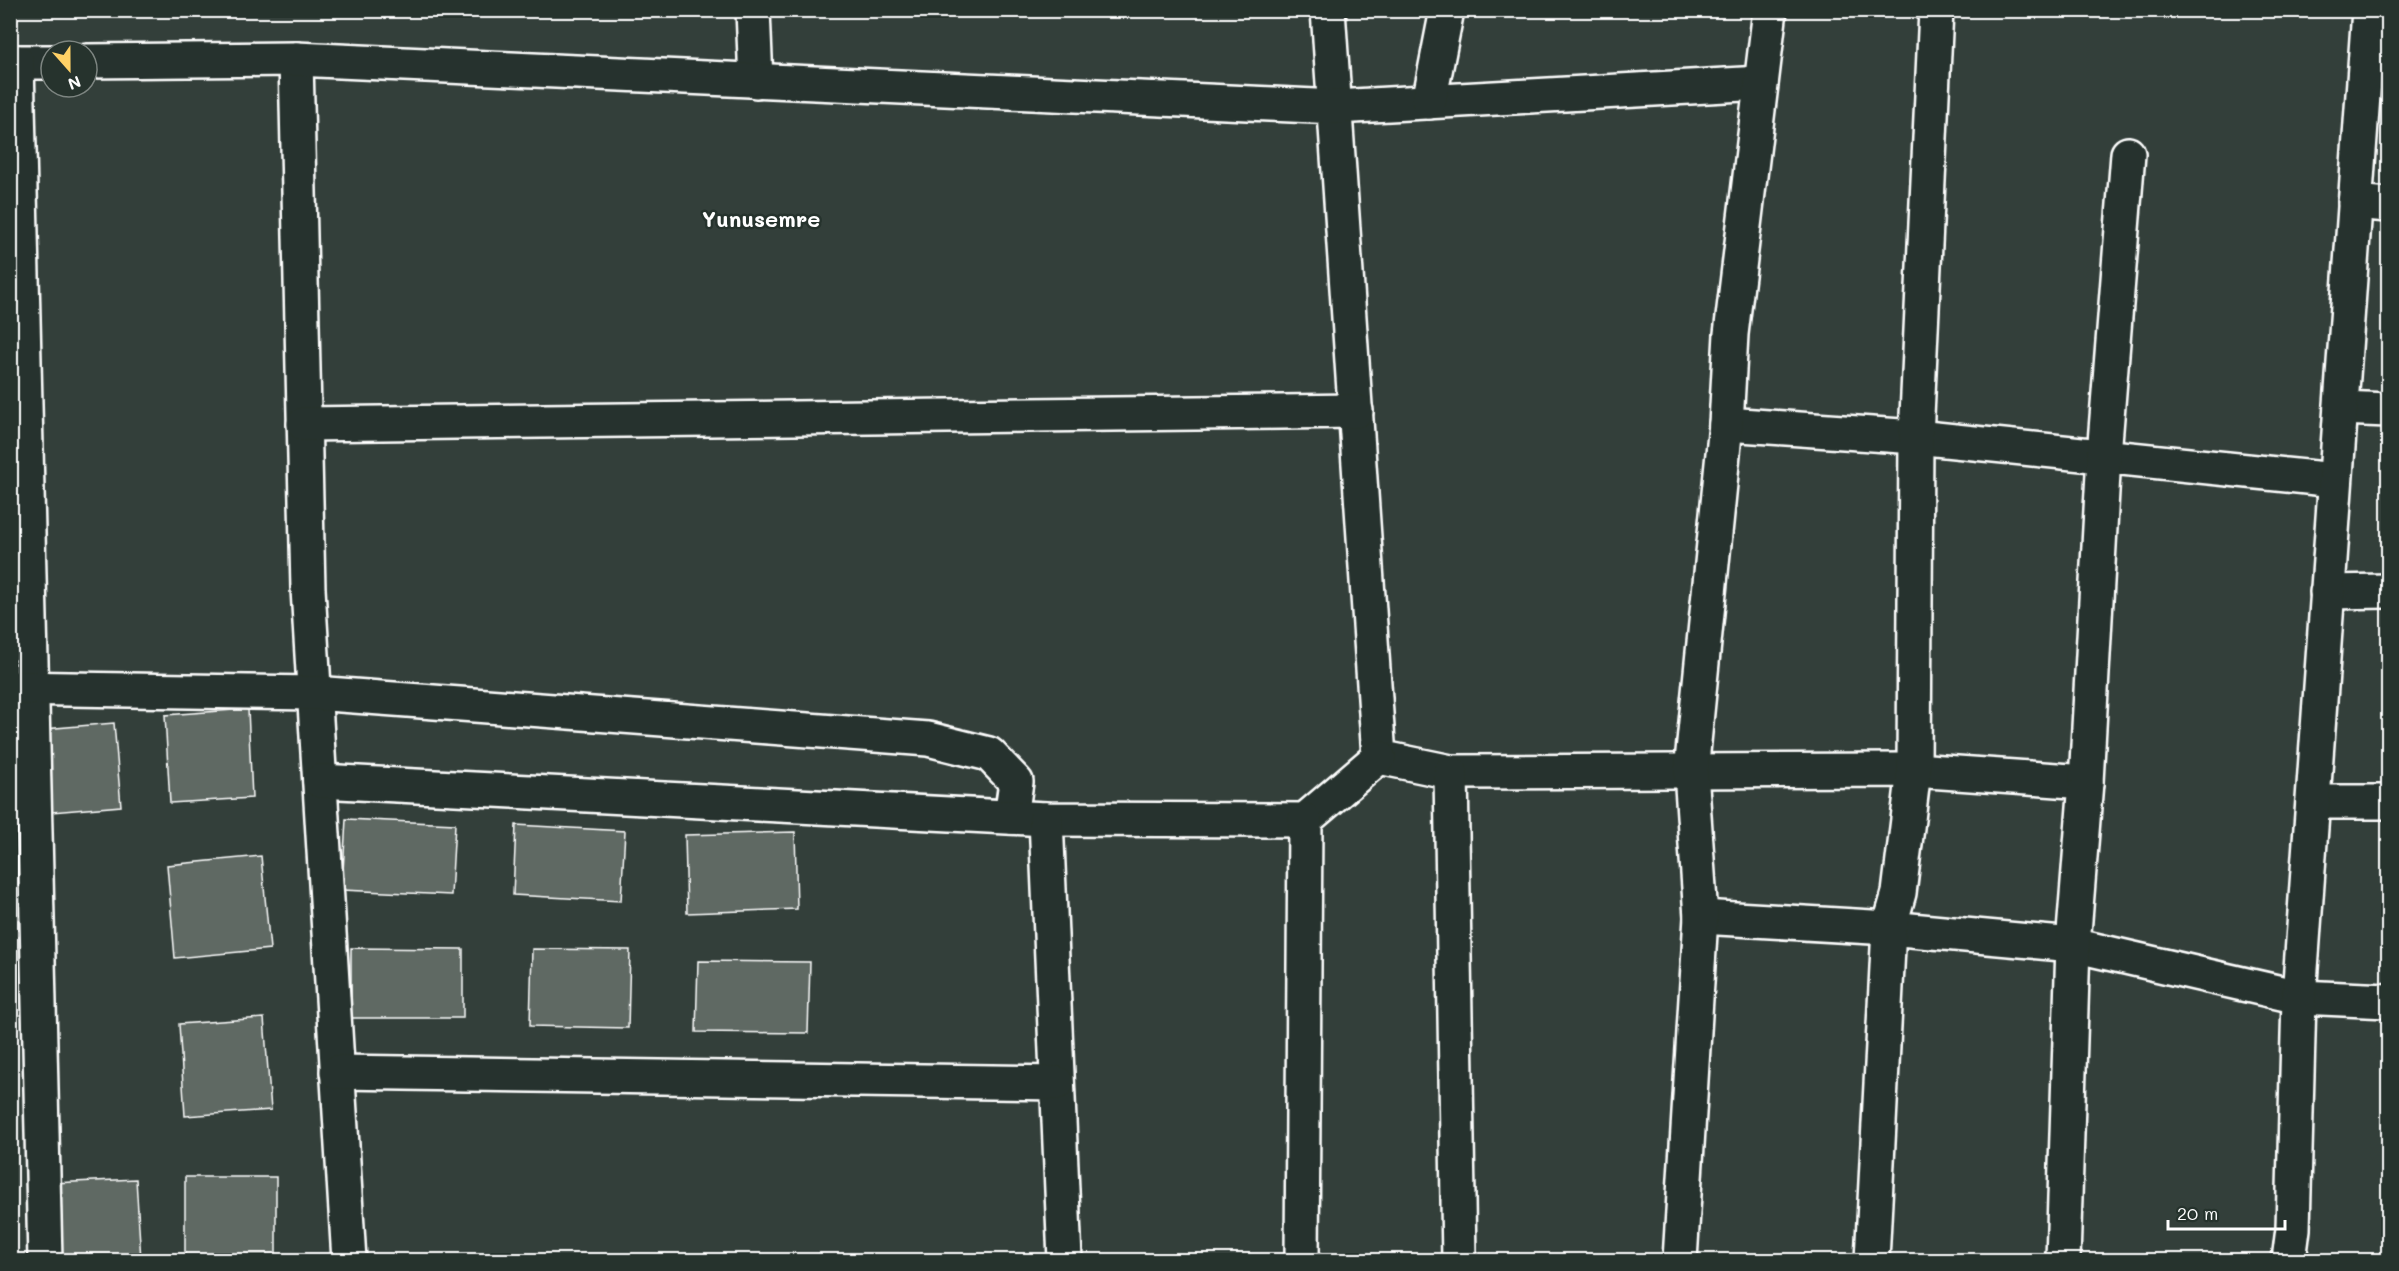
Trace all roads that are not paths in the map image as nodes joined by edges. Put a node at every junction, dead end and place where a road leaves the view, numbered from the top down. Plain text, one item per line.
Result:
1 (753, 10) edge
2 (1328, 10) edge
3 (1447, 10) edge
4 (1770, 10) edge
5 (1936, 10) edge
6 (2368, 10) edge
7 (296, 59) junction
8 (99, 61) edge
9 (14, 62) edge
10 (39, 62) edge
11 (756, 81) junction
12 (1761, 83) junction
13 (1429, 102) junction
14 (1336, 107) junction
15 (2128, 154) dead end
16 (2355, 202) junction
17 (2388, 205) edge
18 (2341, 408) junction
19 (2388, 410) edge
20 (1356, 411) junction
21 (304, 424) junction
22 (1726, 424) junction
23 (1916, 437) junction
24 (2104, 455) junction
25 (2335, 480) junction
26 (2388, 591) edge
27 (2328, 592) junction
28 (21, 689) edge
29 (314, 693) junction
30 (1379, 757) junction
31 (1914, 770) junction
32 (1451, 772) junction
33 (1691, 772) junction
34 (320, 781) junction
35 (2086, 782) junction
36 (2388, 801) edge
37 (2313, 802) junction
38 (1011, 817) junction
39 (1046, 819) junction
40 (1305, 820) junction
41 (1701, 917) junction
42 (1889, 928) junction
43 (2073, 945) junction
44 (2299, 997) junction
45 (2388, 1001) edge
46 (337, 1072) junction
47 (1057, 1083) junction
48 (45, 1260) edge
49 (349, 1260) edge
50 (1065, 1260) edge
51 (1302, 1260) edge
52 (1459, 1260) edge
53 (1680, 1260) edge
54 (1872, 1260) edge
55 (2063, 1260) edge
56 (2289, 1260) edge

1 - 11 street
2 - 14 street
3 - 13 street
4 - 12 street
5 - 23 street
6 - 16 street
7 - 8 street
7 - 11 street
7 - 21 street
9 - 10 street
9 - 28 street
11 - 14 street
12 - 13 street
12 - 22 street
13 - 14 street
14 - 20 street
15 - 24 street
16 - 17 street
16 - 18 street
18 - 19 street
18 - 25 street
20 - 21 street
20 - 30 street
21 - 29 street
22 - 23 street
22 - 33 street
23 - 24 street
23 - 31 street
24 - 25 street
24 - 35 street
25 - 27 street
26 - 27 street
27 - 37 street
28 - 29 street
28 - 48 street
29 - 34 street
29 - 38 street
30 - 32 street
30 - 40 street
31 - 33 street
31 - 35 street
31 - 42 street
32 - 33 street
32 - 52 street
33 - 41 street
34 - 38 street
34 - 46 street
35 - 43 street
36 - 37 street
37 - 44 street
38 - 39 street
39 - 40 street
39 - 47 street
40 - 51 street
41 - 42 street
41 - 53 street
42 - 43 street
42 - 54 street
43 - 44 street
43 - 55 street
44 - 45 street
44 - 56 street
46 - 47 street
46 - 49 street
47 - 50 street

